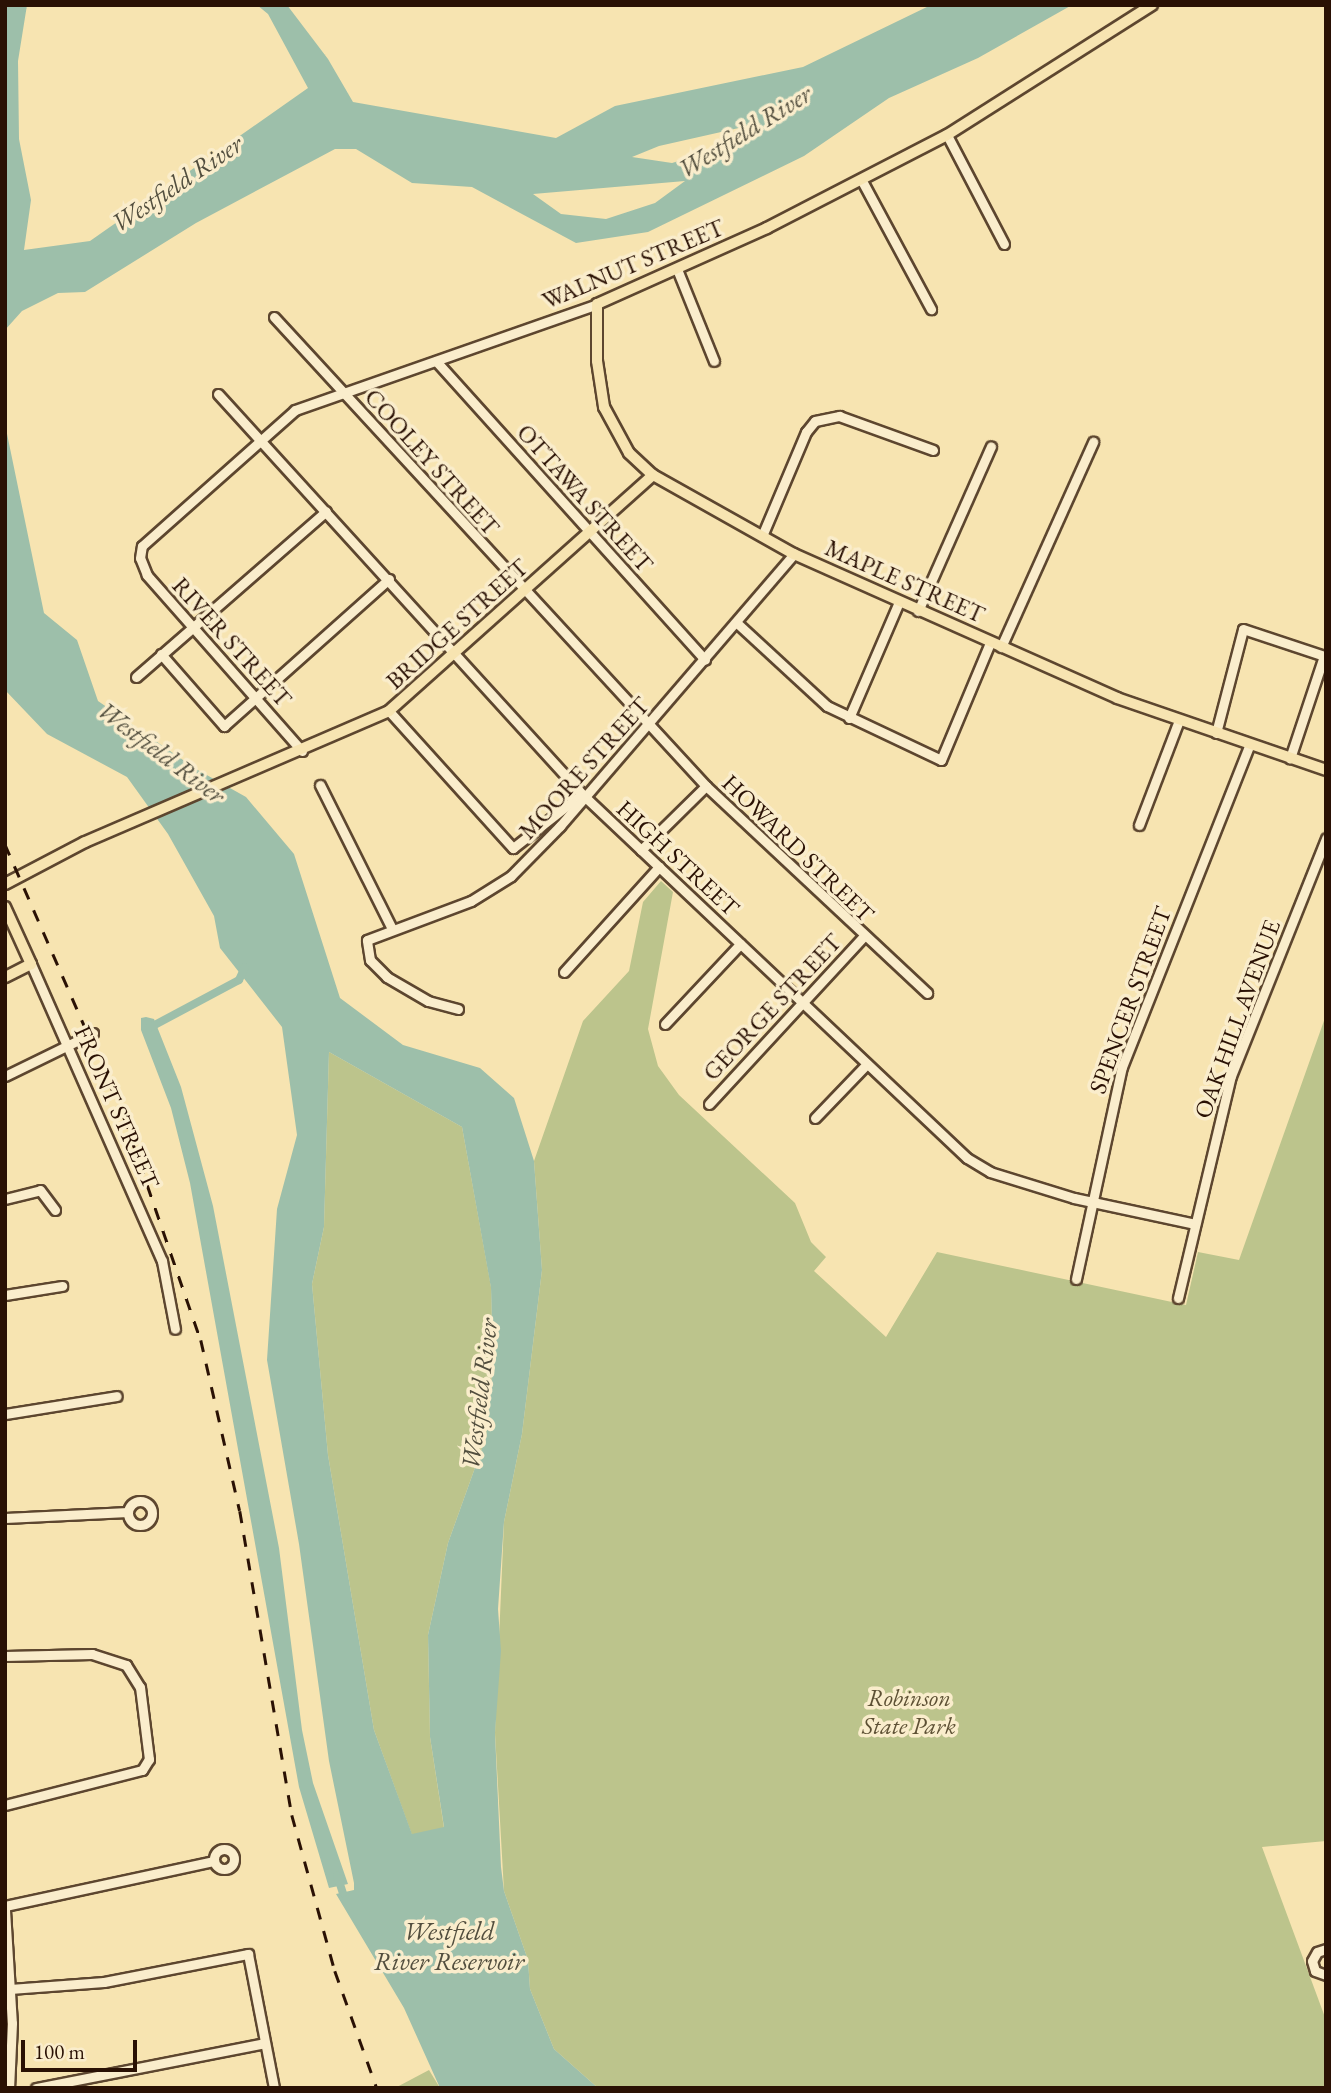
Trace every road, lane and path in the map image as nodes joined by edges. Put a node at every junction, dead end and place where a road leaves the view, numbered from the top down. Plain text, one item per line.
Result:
1 (1152, 5) edge
2 (947, 135) junction
3 (861, 179) junction
4 (1004, 244) dead end
5 (677, 269) junction
6 (597, 304) junction
7 (931, 309) dead end
8 (274, 317) dead end
9 (436, 361) junction
10 (714, 361) dead end
11 (343, 393) junction
12 (218, 394) dead end
13 (259, 440) junction
14 (1093, 442) dead end
15 (991, 446) dead end
16 (933, 450) dead end
17 (653, 475) junction
18 (326, 511) junction
19 (590, 533) junction
20 (762, 536) junction
21 (794, 554) junction
22 (140, 555) joint
23 (389, 579) junction
24 (525, 592) junction
25 (899, 602) junction
26 (918, 611) junction
27 (737, 623) junction
28 (193, 626) junction
29 (996, 645) junction
30 (161, 654) junction
31 (456, 655) junction
32 (705, 660) junction
33 (136, 677) dead end
34 (258, 699) junction
35 (389, 711) junction
36 (849, 719) junction
37 (1179, 720) junction
38 (648, 726) junction
39 (1216, 733) junction
40 (1250, 744) junction
41 (302, 751) junction
42 (1290, 758) junction
43 (1326, 770) edge
44 (320, 785) dead end
45 (706, 786) junction
46 (583, 795) junction
47 (1139, 825) dead end
48 (1326, 838) edge
49 (641, 850) junction
50 (659, 867) junction
51 (5, 884) edge
52 (5, 907) edge
53 (392, 929) junction
54 (863, 937) junction
55 (740, 944) junction
56 (31, 964) junction
57 (564, 972) dead end
58 (5, 977) edge
59 (927, 993) dead end
60 (803, 1002) junction
61 (458, 1009) dead end
62 (665, 1024) dead end
63 (93, 1033) dead end
64 (68, 1047) junction
65 (867, 1064) junction
66 (5, 1076) edge
67 (709, 1104) dead end
68 (815, 1118) dead end
69 (5, 1199) edge
70 (1091, 1202) junction
71 (55, 1210) dead end
72 (1195, 1224) junction
73 (1076, 1279) dead end
74 (62, 1286) dead end
75 (5, 1295) edge
76 (1178, 1298) dead end
77 (175, 1329) dead end
78 (117, 1396) dead end
79 (5, 1414) edge
80 (128, 1512) dead end
81 (5, 1518) edge
82 (5, 1656) edge
83 (5, 1805) edge
84 (214, 1861) dead end
85 (5, 1908) edge
86 (1326, 1950) edge
87 (1326, 1975) edge
88 (8, 1996) edge
89 (265, 2043) junction
90 (9, 2088) edge
91 (36, 2088) edge
92 (274, 2088) edge

1 - 2 main road, WALNUT STREET
2 - 3 main road, WALNUT STREET
2 - 4 street
3 - 5 main road, WALNUT STREET
3 - 7 street
5 - 6 main road, WALNUT STREET
5 - 10 street
6 - 9 street, WALNUT STREET
6 - 17 main road, MAPLE STREET
8 - 11 street, COOLEY STREET
9 - 11 street, WALNUT STREET
9 - 19 street, OTTAWA STREET
11 - 13 street, WALNUT STREET
11 - 24 street, COOLEY STREET
12 - 13 street, HIGH STREET
13 - 18 street, HIGH STREET
13 - 22 street, WALNUT STREET
14 - 29 street
15 - 26 street
16 - 20 street
17 - 19 main road, BRIDGE STREET
17 - 20 main road, MAPLE STREET
18 - 23 street, HIGH STREET
18 - 28 street
19 - 24 main road, BRIDGE STREET
19 - 32 street, OTTAWA STREET
20 - 21 main road, MAPLE STREET
21 - 25 main road, MAPLE STREET
21 - 27 street, MOORE STREET
22 - 28 street, RIVER STREET
23 - 31 street, HIGH STREET
23 - 34 street
24 - 31 main road, BRIDGE STREET
24 - 38 street, COOLEY STREET
25 - 26 main road, MAPLE STREET
25 - 36 street
26 - 29 main road, MAPLE STREET
27 - 32 street, MOORE STREET
27 - 36 street
28 - 30 street
28 - 34 street, RIVER STREET
29 - 36 street
29 - 37 main road, MAPLE STREET
30 - 33 street
30 - 34 street
31 - 35 main road, BRIDGE STREET
31 - 46 street, HIGH STREET
32 - 38 street, MOORE STREET
34 - 41 street, RIVER STREET
35 - 41 main road, BRIDGE STREET
35 - 46 street
37 - 39 main road, MAPLE STREET
37 - 47 street
38 - 45 street, HOWARD STREET
38 - 46 street, MOORE STREET
39 - 40 main road, MAPLE STREET
39 - 42 street
40 - 42 main road, MAPLE STREET
40 - 70 street, SPENCER STREET
41 - 51 main road, BRIDGE STREET
42 - 43 main road, MAPLE STREET
44 - 53 street
45 - 49 street
45 - 54 street, HOWARD STREET
46 - 49 street, HIGH STREET
46 - 53 street, MOORE STREET
48 - 72 street, OAK HILL AVENUE
49 - 50 street, HIGH STREET
50 - 55 street, HIGH STREET
50 - 57 street
52 - 56 main road, FRONT STREET
53 - 61 street, MOORE STREET
54 - 59 street, HOWARD STREET
54 - 60 street, GEORGE STREET
55 - 60 street, HIGH STREET
55 - 62 street
56 - 58 main road
56 - 64 street, FRONT STREET
60 - 65 street, HIGH STREET
60 - 67 street, GEORGE STREET
63 - 64 street
64 - 66 street
64 - 77 street, FRONT STREET
65 - 68 street
65 - 70 street, HIGH STREET
69 - 71 street
70 - 72 street, HIGH STREET
70 - 73 street, SPENCER STREET
72 - 76 street, OAK HILL AVENUE
74 - 75 street
78 - 79 street
80 - 81 street
82 - 83 street
84 - 85 street
85 - 88 street
86 - 87 street
88 - 89 street
88 - 90 street
89 - 91 street
89 - 92 street

